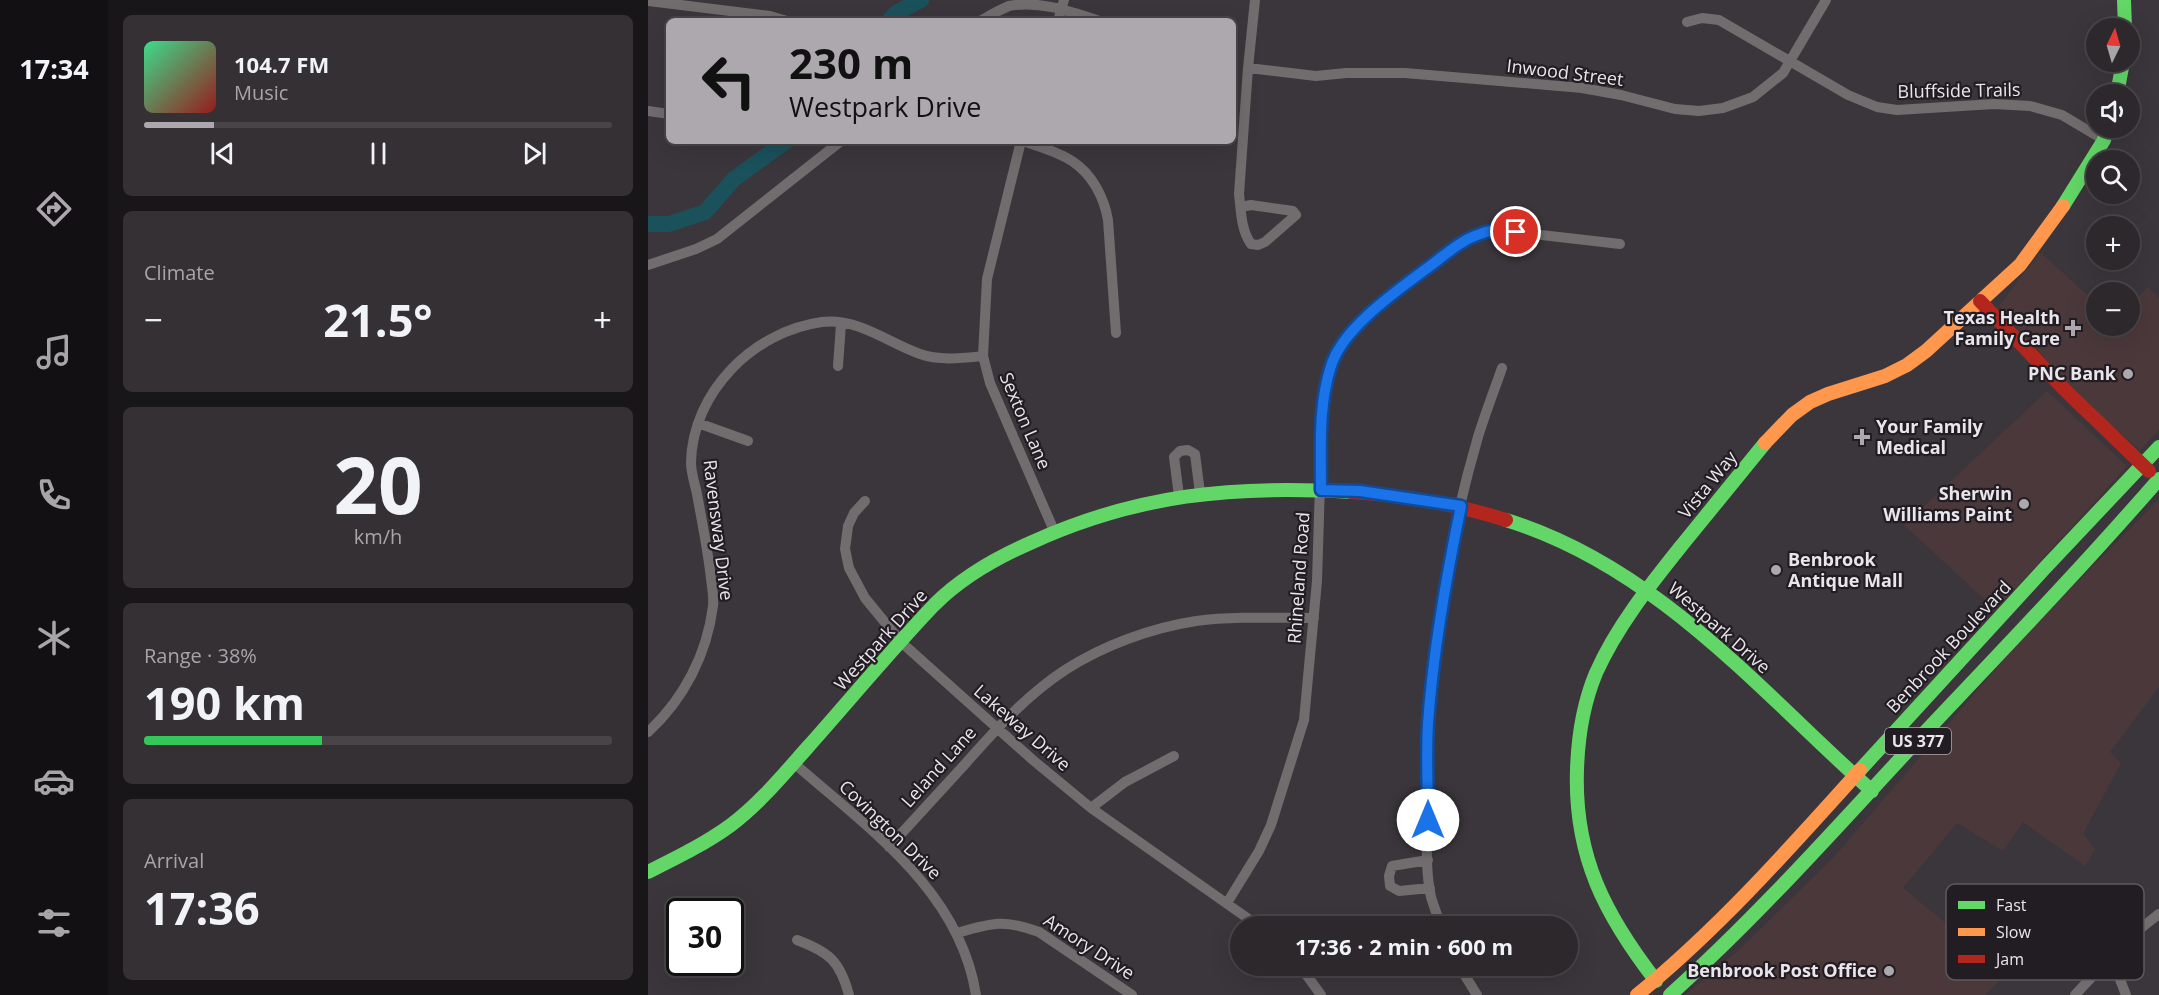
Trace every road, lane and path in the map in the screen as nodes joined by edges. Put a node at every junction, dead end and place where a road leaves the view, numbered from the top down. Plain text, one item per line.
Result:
1 (1256, 0) edge
2 (1826, 0) edge
3 (2124, 0) edge
4 (648, 1) edge
5 (1063, 4) edge
6 (715, 15) edge
7 (777, 18) edge
8 (986, 18) edge
9 (1093, 18) edge
10 (2125, 18) edge
11 (1687, 22) dead end
12 (1790, 61) junction
13 (1248, 68) junction
14 (648, 111) edge
15 (666, 114) edge
16 (2086, 126) edge
17 (2103, 138) edge
18 (837, 144) edge
19 (1021, 144) edge
20 (1030, 144) edge
21 (1241, 207) junction
22 (1620, 244) dead end
23 (648, 265) edge
24 (1980, 301) junction
25 (841, 324) junction
26 (1116, 333) dead end
27 (983, 356) junction
28 (838, 366) dead end
29 (1502, 368) dead end
30 (698, 423) junction
31 (747, 441) dead end
32 (2159, 447) edge
33 (2141, 465) junction
34 (2159, 479) edge
35 (1321, 490) junction
36 (1200, 493) junction
37 (1179, 496) junction
38 (865, 501) dead end
39 (1461, 506) junction
40 (1055, 533) junction
41 (1646, 589) junction
42 (1314, 618) junction
43 (901, 642) junction
44 (997, 728) junction
45 (648, 732) edge
46 (1174, 756) dead end
47 (795, 764) junction
48 (1855, 776) junction
49 (1872, 791) junction
50 (1091, 808) junction
51 (890, 847) junction
52 (1428, 860) junction
53 (648, 872) edge
54 (1430, 888) junction
55 (1227, 903) junction
56 (2159, 914) edge
57 (1245, 916) edge
58 (1438, 916) edge
59 (2144, 925) edge
60 (957, 933) junction
61 (797, 940) dead end
62 (1308, 976) edge
63 (1465, 976) edge
64 (2088, 980) edge
65 (2120, 980) edge
66 (1656, 981) junction
67 (849, 995) edge
68 (976, 995) edge
69 (1132, 995) edge
70 (1322, 995) edge
71 (1477, 995) edge
72 (1637, 995) edge
73 (1670, 995) edge
74 (2074, 995) edge
75 (2126, 995) edge

1 - 13 street
2 - 12 street, Inwood Street
3 - 10 main road
4 - 6 street
5 - 8 street
5 - 9 street
6 - 7 street
11 - 12 street, Bluffside Trails
12 - 13 street, Inwood Street
12 - 16 street, Bluffside Trails
13 - 21 street
14 - 15 street
17 - 24 main road, Vista Way
18 - 23 street
19 - 27 street, Sexton Lane
20 - 26 street
21 - 21 street
22 - 35 street, Rhineland Road
24 - 33 main road
24 - 41 main road, Vista Way
25 - 27 street, Ravensway Drive
25 - 28 street
25 - 30 street, Ravensway Drive
27 - 40 street, Sexton Lane
29 - 39 street
30 - 31 street, Ravensway Drive
30 - 45 street, Ravensway Drive
32 - 33 main road, Benbrook Boulevard / US 377
33 - 34 main road
33 - 48 main road, Benbrook Boulevard / US 377
34 - 49 main road, US 377
35 - 36 main road, Westpark Drive
35 - 39 main road, Westpark Drive
35 - 42 street, Rhineland Road
36 - 37 main road, Westpark Drive
36 - 37 street
37 - 40 main road, Westpark Drive
38 - 43 street, Lakeway Drive
39 - 41 main road, Westpark Drive
39 - 52 street
40 - 43 main road, Westpark Drive
41 - 48 main road, Westpark Drive
41 - 66 main road, Vista Way
42 - 44 street, Leland Lane
42 - 55 street, Rhineland Road
43 - 44 street, Lakeway Drive
43 - 47 main road, Westpark Drive
44 - 50 street, Lakeway Drive
44 - 51 street, Leland Lane
46 - 50 street
47 - 51 street, Covington Drive
47 - 53 main road, Westpark Drive
48 - 49 main road, Westpark Drive
48 - 66 main road, Benbrook Boulevard / US 377
49 - 73 main road, US 377
50 - 55 street, Lakeway Drive
51 - 60 street, Covington Drive
52 - 54 street
52 - 54 street
54 - 58 street
55 - 57 street, Lakeway Drive
56 - 59 street
60 - 68 street, Covington Drive
60 - 69 street, Amory Drive
61 - 67 street
62 - 70 street
63 - 71 street
64 - 74 street
65 - 75 street
66 - 72 main road, Benbrook Boulevard / US 377

